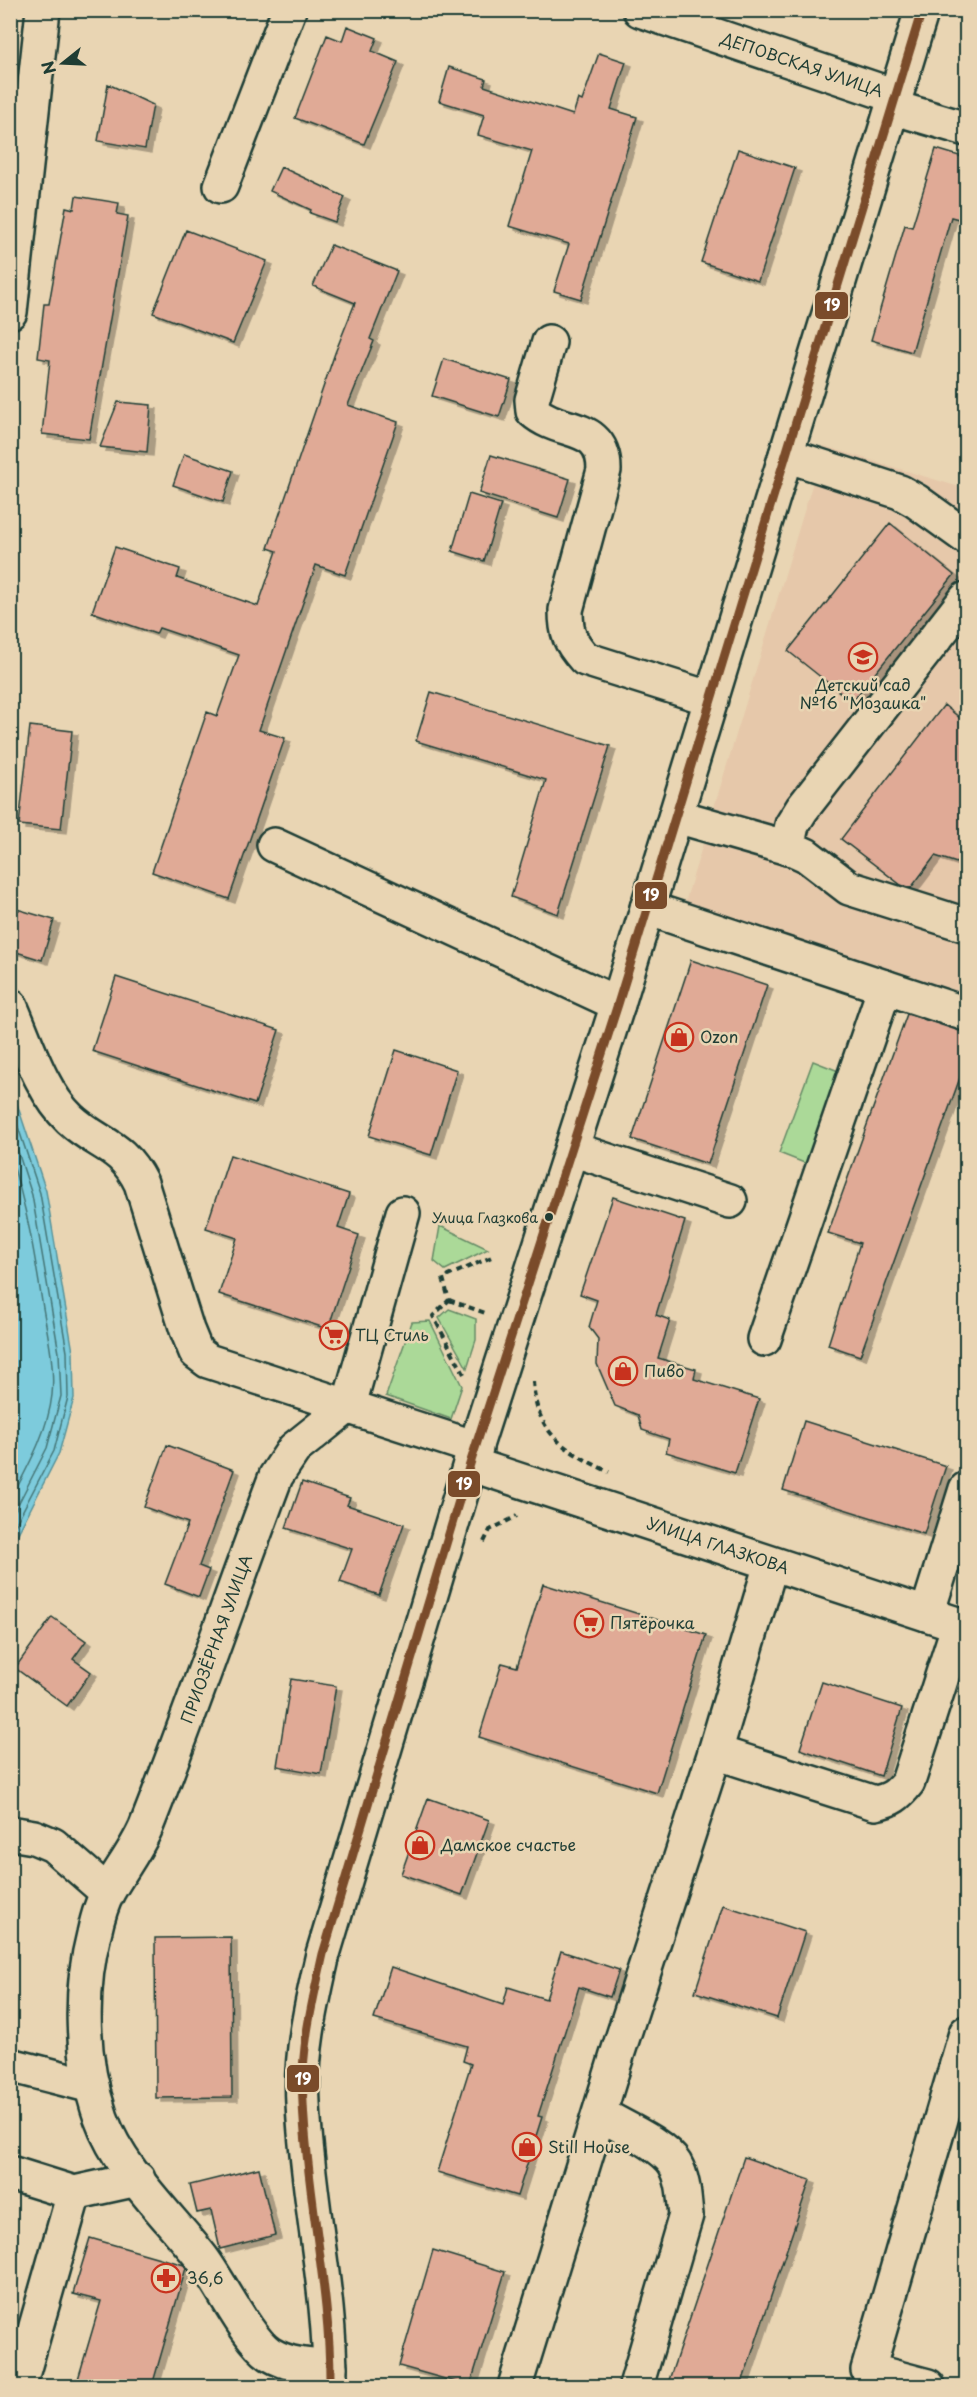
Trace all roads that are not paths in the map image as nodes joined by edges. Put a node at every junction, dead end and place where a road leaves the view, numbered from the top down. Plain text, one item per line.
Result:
1 (43, 10) edge
2 (289, 10) edge
3 (640, 10) edge
4 (922, 10) edge
5 (894, 101) junction
6 (966, 129) edge
7 (221, 186) dead end
8 (10, 312) edge
9 (549, 342) dead end
10 (786, 455) junction
11 (966, 537) edge
12 (966, 599) edge
13 (712, 699) junction
14 (676, 816) junction
15 (274, 845) dead end
16 (787, 848) junction
17 (647, 908) junction
18 (966, 925) edge
19 (885, 987) junction
20 (618, 1004) junction
21 (10, 1005) edge
22 (966, 1014) edge
23 (572, 1149) junction
24 (730, 1201) dead end
25 (403, 1213) dead end
26 (764, 1340) dead end
27 (349, 1405) junction
28 (473, 1456) junction
29 (966, 1489) edge
30 (771, 1564) junction
31 (927, 1614) junction
32 (963, 1625) edge
33 (715, 1752) junction
34 (10, 1833) edge
35 (108, 1892) junction
36 (966, 2033) edge
37 (10, 2065) edge
38 (92, 2086) junction
39 (600, 2114) junction
40 (10, 2173) edge
41 (138, 2179) junction
42 (74, 2193) junction
43 (330, 2377) edge
44 (19, 2386) edge
45 (515, 2386) edge
46 (636, 2386) edge
47 (928, 2386) edge

1 - 8 street
2 - 7 street
3 - 5 street, ДЕПОВСКАЯ УЛИЦА
4 - 5 street
5 - 6 street, ДЕПОВСКАЯ УЛИЦА
5 - 10 street
9 - 13 street
10 - 11 street
10 - 13 street
12 - 16 street
13 - 14 street
14 - 16 street
14 - 17 street
15 - 20 street
16 - 18 street
17 - 19 street
17 - 20 street
19 - 22 street
19 - 26 street
20 - 23 street
21 - 27 street, УЛИЦА ГЛАЗКОВА
23 - 24 street
23 - 28 street
25 - 27 street
27 - 28 street, УЛИЦА ГЛАЗКОВА
27 - 35 street, ПРИОЗЁРНАЯ УЛИЦА
28 - 30 street, УЛИЦА ГЛАЗКОВА
28 - 43 street
29 - 31 street
30 - 31 street, УЛИЦА ГЛАЗКОВА
30 - 33 street
31 - 32 street, УЛИЦА ГЛАЗКОВА
32 - 33 street
33 - 39 street
34 - 35 street
35 - 38 street, ПРИОЗЁРНАЯ УЛИЦА
36 - 47 street
37 - 38 street
38 - 41 street, ПРИОЗЁРНАЯ УЛИЦА
39 - 45 street
39 - 46 street
40 - 42 street
41 - 42 street
41 - 43 street, ПРИОЗЁРНАЯ УЛИЦА
42 - 44 street

